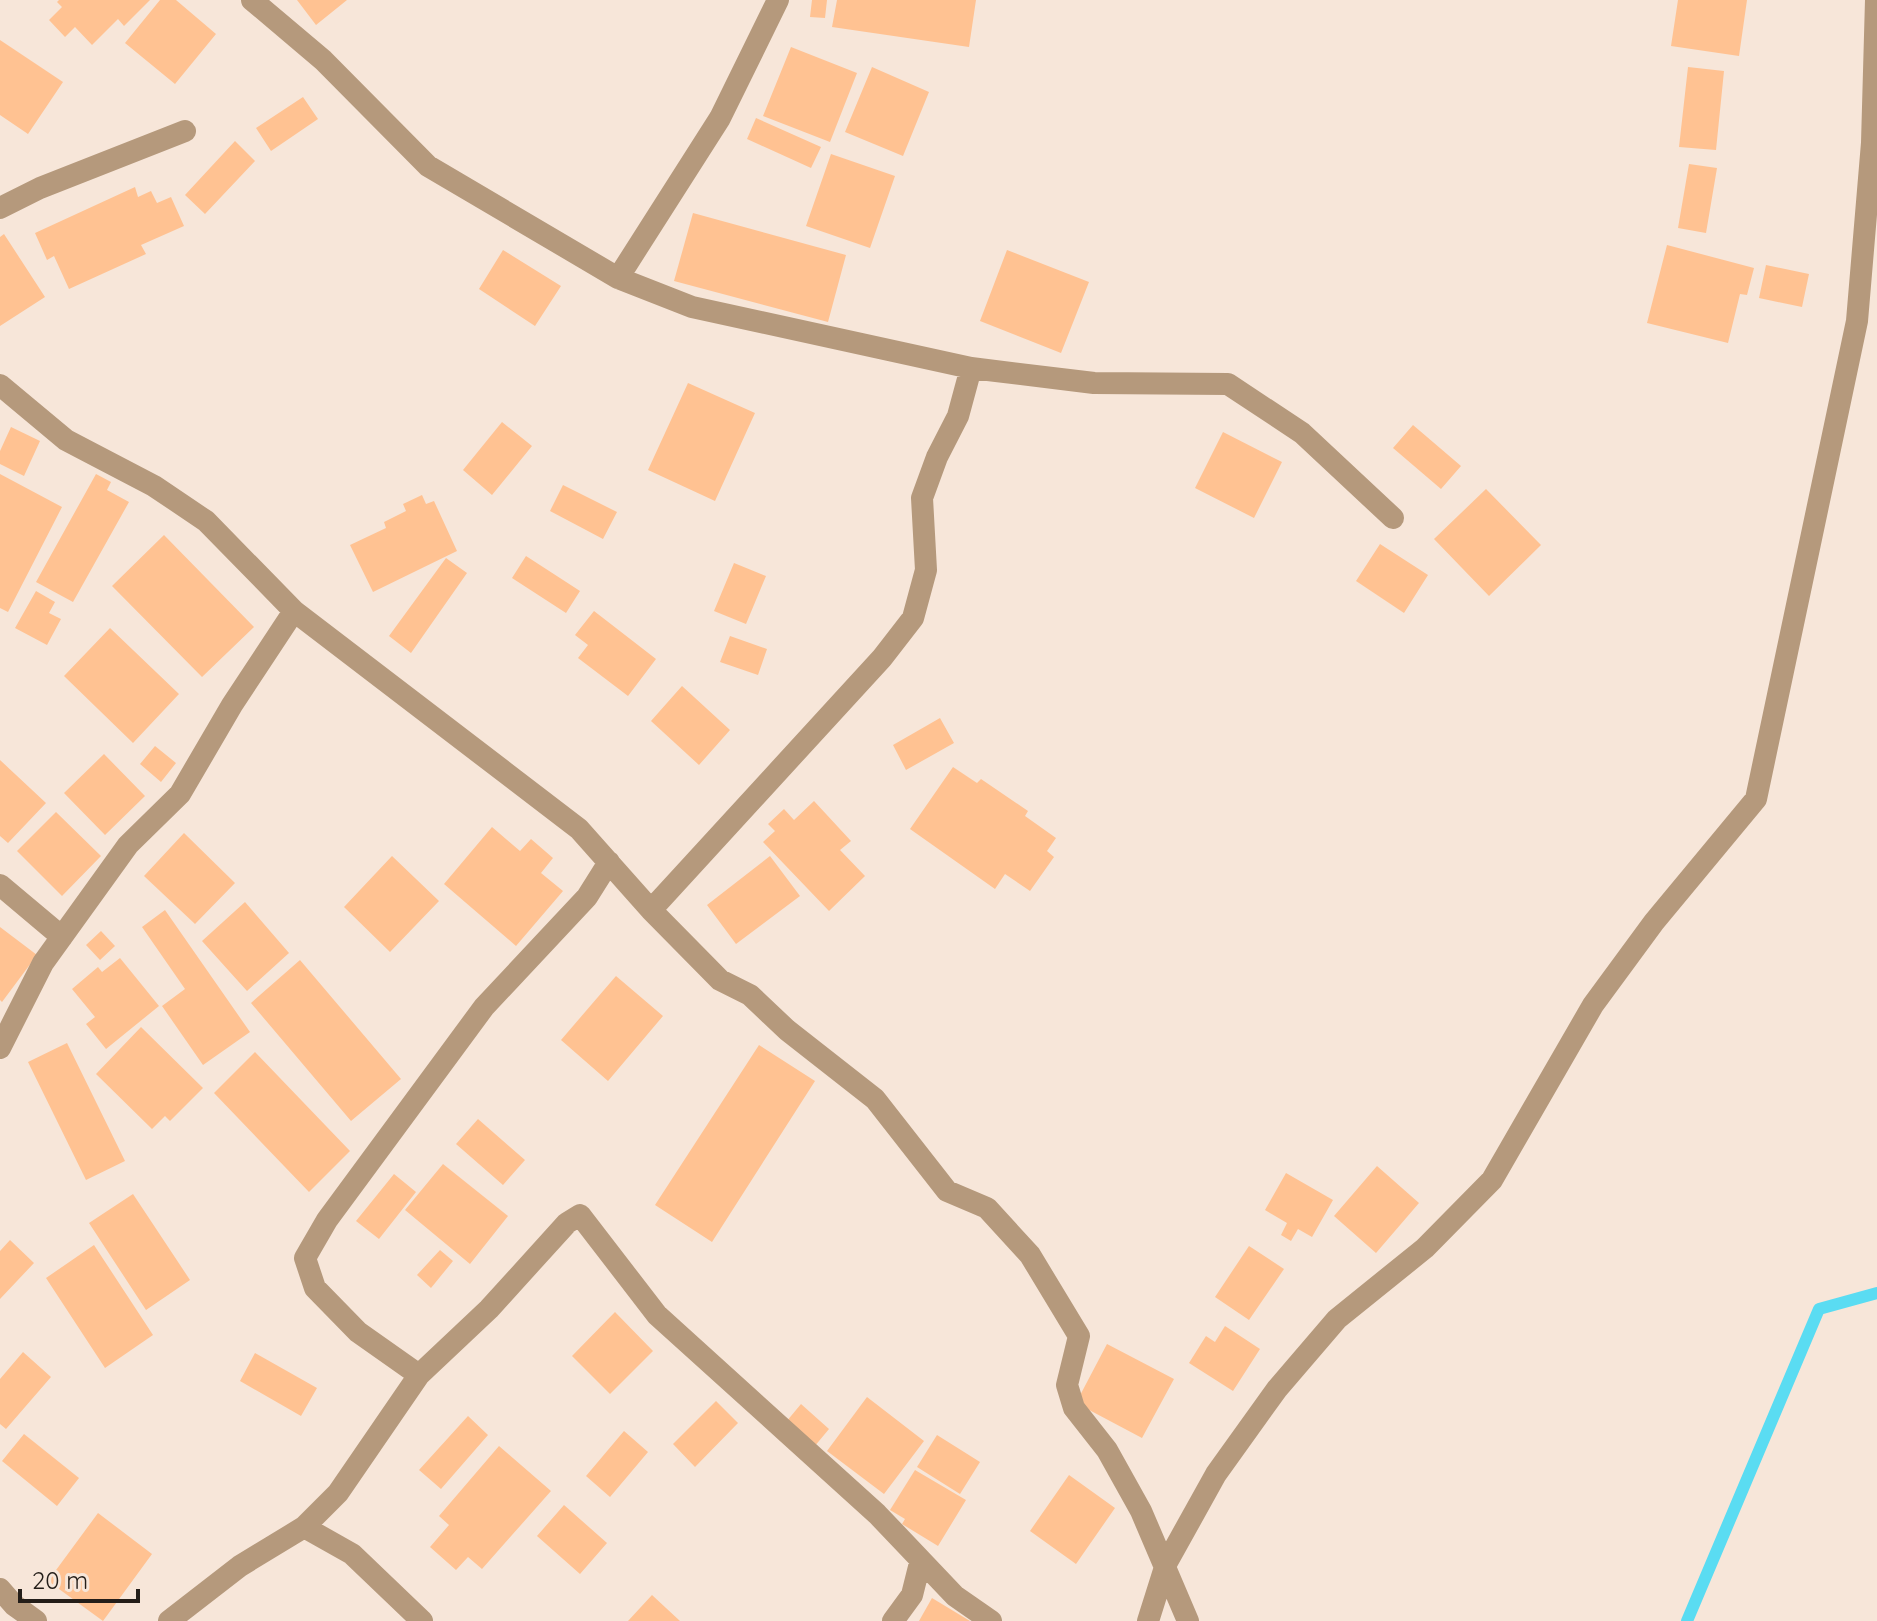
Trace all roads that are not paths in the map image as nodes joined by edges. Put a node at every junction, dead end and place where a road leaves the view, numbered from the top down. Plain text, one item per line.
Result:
1 (252, 0) edge
2 (778, 0) edge
3 (1876, 0) edge
4 (185, 131) dead end
5 (0, 208) edge
6 (618, 278) junction
7 (971, 368) junction
8 (0, 385) edge
9 (1393, 518) dead end
10 (294, 611) junction
11 (609, 862) junction
12 (0, 885) edge
13 (651, 910) junction
14 (62, 937) junction
15 (0, 1048) edge
16 (419, 1375) junction
17 (304, 1527) junction
18 (920, 1563) junction
19 (1166, 1564) junction
20 (0, 1589) edge
21 (36, 1621) edge
22 (169, 1621) edge
23 (422, 1621) edge
24 (893, 1621) edge
25 (991, 1621) edge
26 (1148, 1621) edge
27 (1188, 1621) edge

1 - 6 street
2 - 6 street
3 - 19 street
4 - 5 street
6 - 7 street
7 - 9 street
7 - 13 street
8 - 10 street
10 - 11 street
10 - 14 street
11 - 13 street
11 - 16 street
12 - 14 street
13 - 19 street
14 - 15 street
16 - 17 street
16 - 18 street
17 - 22 street
17 - 23 street
18 - 24 street
18 - 25 street
19 - 26 street
19 - 27 street
20 - 21 street

